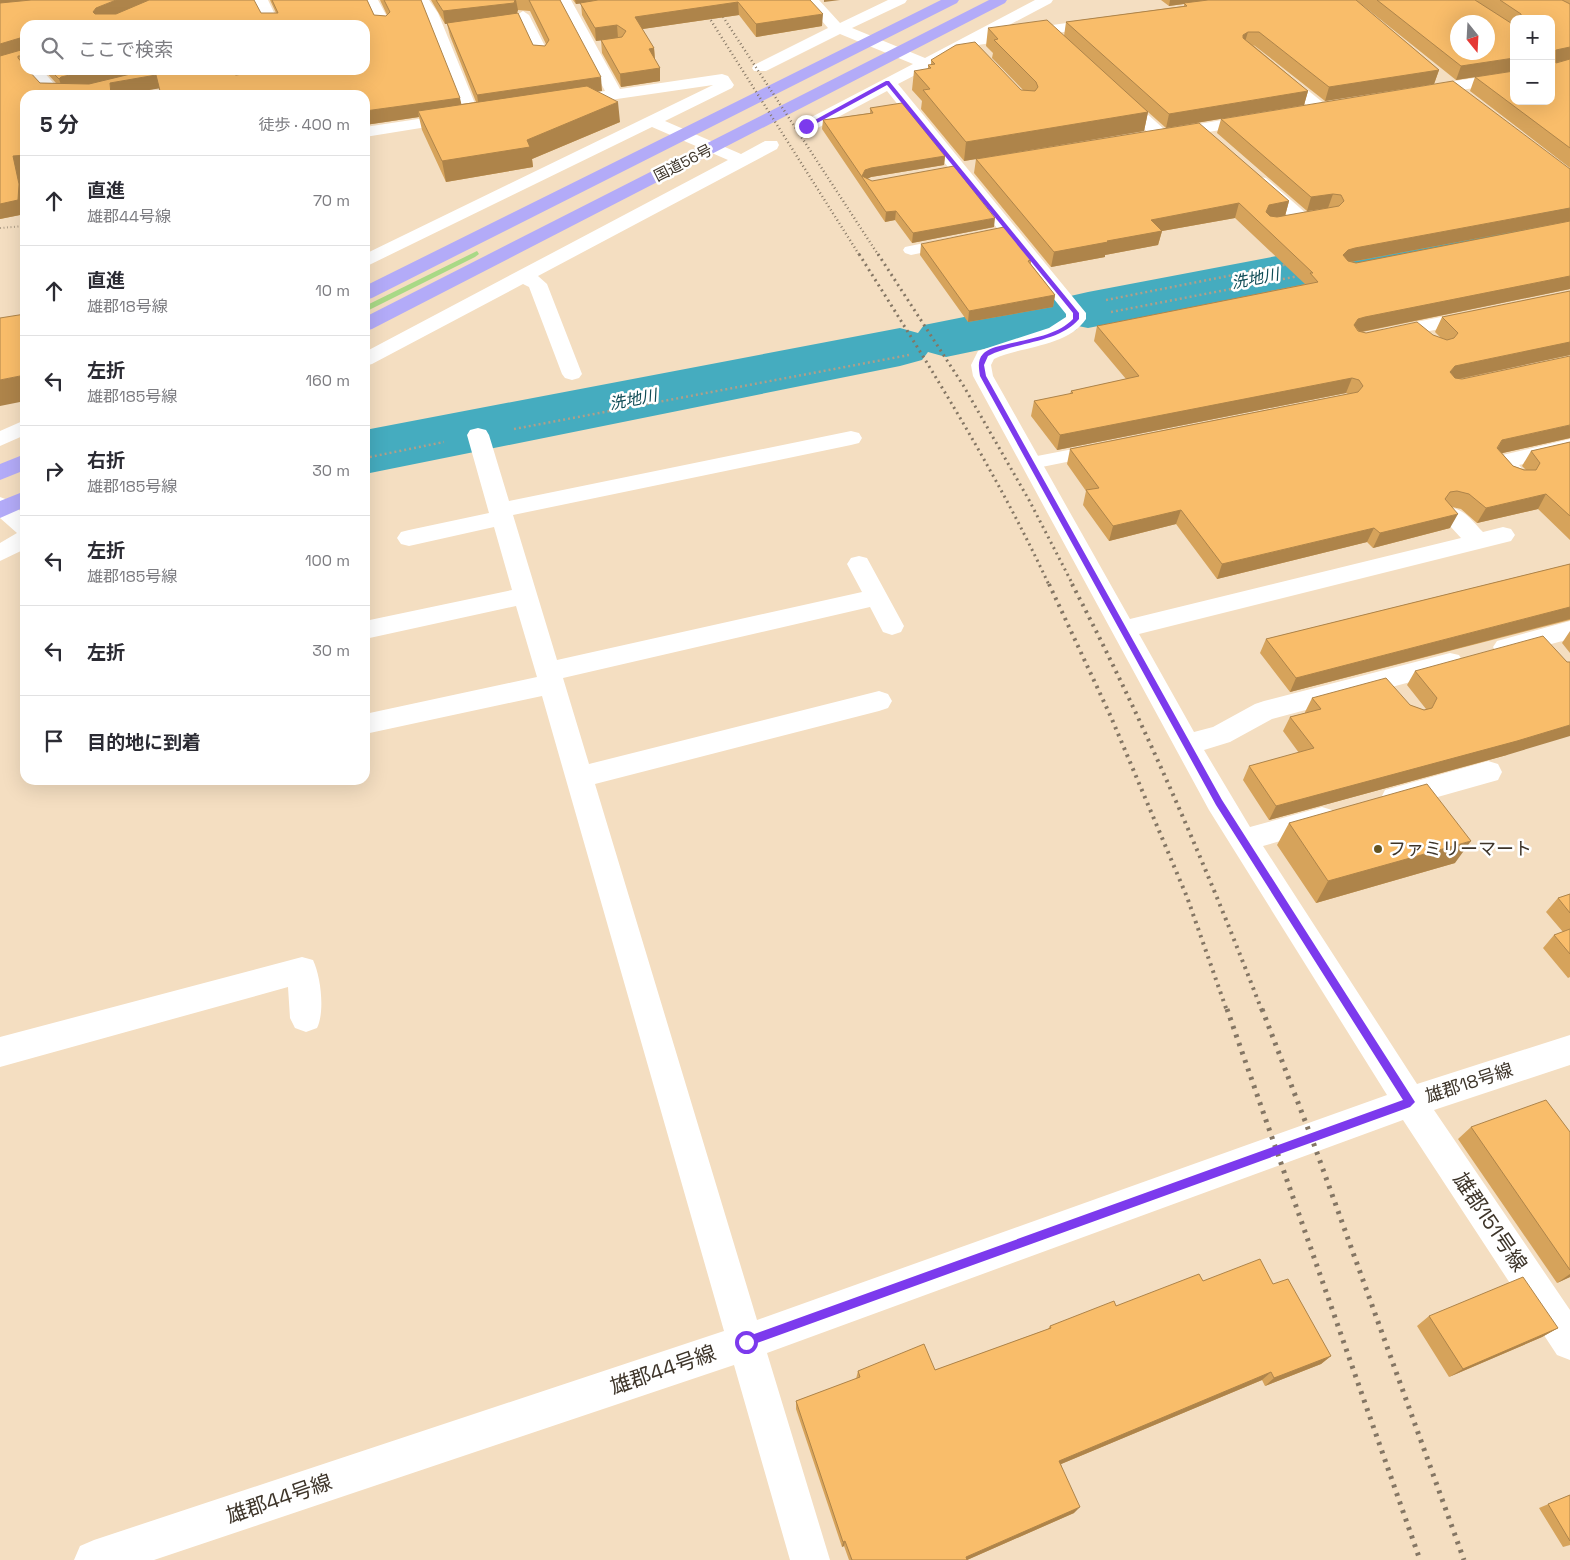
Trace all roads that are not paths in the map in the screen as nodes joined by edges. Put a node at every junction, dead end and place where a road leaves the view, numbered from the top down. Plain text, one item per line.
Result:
1 (261, 0) edge
2 (371, 0) edge
3 (423, 0) edge
4 (811, 0) edge
5 (900, 0) edge
6 (952, 0) edge
7 (1000, 0) edge
8 (1046, 0) edge
9 (567, 5) edge
10 (590, 8) edge
11 (521, 19) edge
12 (1122, 19) edge
13 (271, 20) edge
14 (384, 24) edge
15 (840, 29) junction
16 (1046, 30) junction
17 (966, 42) junction
18 (1060, 44) edge
19 (609, 46) edge
20 (590, 48) junction
21 (542, 54) edge
22 (980, 56) edge
23 (1263, 62) edge
24 (925, 63) junction
25 (760, 68) dead end
26 (38, 75) edge
27 (1436, 75) edge
28 (1510, 78) edge
29 (888, 82) junction
30 (1104, 83) edge
31 (1451, 87) junction
32 (51, 90) edge
33 (616, 95) junction
34 (1402, 95) edge
35 (1467, 99) edge
36 (549, 104) edge
37 (1338, 105) edge
38 (1320, 108) junction
39 (1296, 112) edge
40 (492, 113) edge
41 (473, 116) junction
42 (1268, 117) edge
43 (652, 121) junction
44 (806, 126) dead end
45 (1200, 129) junction
46 (370, 131) edge
47 (1161, 135) junction
48 (1142, 138) edge
49 (1214, 142) edge
50 (772, 145) dead end
51 (742, 160) junction
52 (1251, 174) edge
53 (1282, 223) edge
54 (970, 239) edge
55 (911, 250) dead end
56 (370, 259) edge
57 (524, 276) junction
58 (370, 292) edge
59 (1493, 312) edge
60 (370, 323) edge
61 (1415, 328) junction
62 (1369, 338) edge
63 (1433, 343) edge
64 (370, 357) edge
65 (572, 374) dead end
66 (20, 429) edge
67 (478, 435) road end
68 (851, 438) dead end
69 (0, 439) edge
70 (1118, 446) edge
71 (1570, 446) edge
72 (20, 463) edge
73 (1032, 463) junction
74 (0, 473) edge
75 (1519, 478) edge
76 (20, 500) edge
77 (1, 508) edge
78 (501, 514) junction
79 (1451, 514) edge
80 (20, 524) edge
81 (1503, 535) dead end
82 (408, 538) dead end
83 (1478, 541) junction
84 (20, 543) edge
85 (0, 553) edge
86 (859, 564) dead end
87 (525, 596) junction
88 (876, 597) junction
89 (892, 626) dead end
90 (370, 629) edge
91 (1125, 629) junction
92 (1570, 630) edge
93 (550, 678) junction
94 (1385, 679) junction
95 (1402, 700) edge
96 (879, 701) dead end
97 (370, 723) edge
98 (1188, 744) junction
99 (1488, 772) dead end
100 (579, 777) junction
101 (1375, 804) edge
102 (1347, 812) edge
103 (1244, 840) junction
104 (306, 1018) dead end
105 (1570, 1050) edge
106 (0, 1052) edge
107 (1410, 1102) junction
108 (1312, 1138) joint
109 (746, 1342) junction
110 (1570, 1342) edge
111 (94, 1560) edge
112 (810, 1560) edge

1 - 13 street
2 - 14 street
3 - 41 lane
4 - 15 street
5 - 15 street
6 - 58 highway, 国道56号
7 - 60 highway, 国道56号
8 - 17 street
9 - 10 street
9 - 20 street
11 - 21 lane
12 - 16 street
15 - 24 street
15 - 25 street
16 - 17 street
16 - 18 street
17 - 22 street
17 - 24 street
19 - 20 street
20 - 33 street
23 - 38 street
24 - 29 street
26 - 32 street
27 - 31 street
28 - 31 street
29 - 44 street
29 - 73 street, 雄郡151号線
30 - 47 street
31 - 34 street
31 - 35 street
33 - 36 street
33 - 43 street
37 - 38 street
38 - 39 street
40 - 41 street
41 - 46 street
42 - 45 street
43 - 51 street
43 - 56 street
45 - 47 street
45 - 49 street
47 - 48 street
50 - 51 street
51 - 57 street
52 - 53 street
54 - 55 lane
57 - 64 street
57 - 65 street
59 - 61 street
61 - 62 street
61 - 63 street
66 - 69 street
67 - 78 street
68 - 78 street
70 - 73 lane
71 - 75 street
72 - 74 highway
73 - 91 street, 雄郡151号線
76 - 77 highway
77 - 80 street
78 - 82 street
78 - 87 street
79 - 83 street
81 - 83 street
83 - 91 street
84 - 85 street
86 - 88 street
87 - 90 street
87 - 93 street
88 - 89 street
88 - 93 street
91 - 98 street, 雄郡151号線
92 - 94 street
93 - 97 street
93 - 100 street
94 - 95 street
94 - 98 street
96 - 100 street
98 - 103 street, 雄郡151号線
99 - 101 street
100 - 109 street
102 - 103 street
103 - 107 street, 雄郡151号線
104 - 106 street
105 - 107 street, 雄郡18号線
107 - 108 street, 雄郡18号線
107 - 110 street, 雄郡151号線
108 - 109 street, 雄郡44号線
109 - 111 street, 雄郡44号線
109 - 112 street

